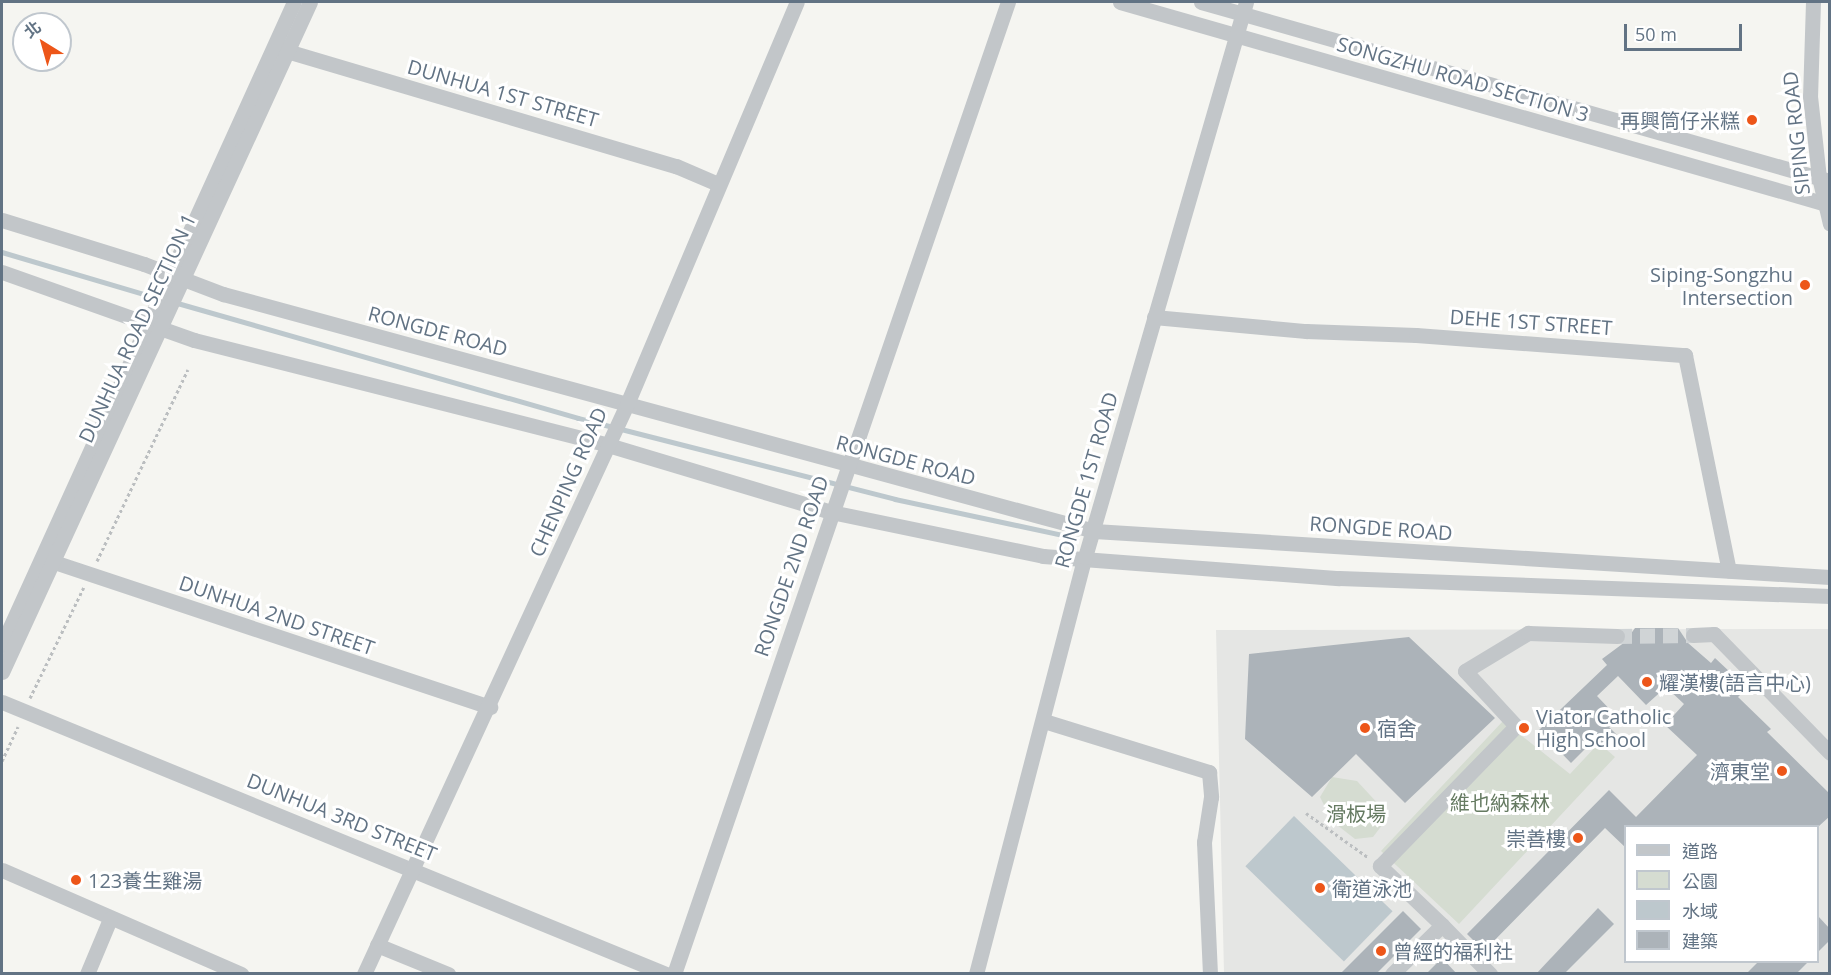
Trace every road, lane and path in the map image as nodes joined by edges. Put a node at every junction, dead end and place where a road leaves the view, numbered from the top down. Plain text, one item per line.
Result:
1 (294, 2) edge
2 (310, 2) edge
3 (797, 2) edge
4 (1008, 2) edge
5 (1120, 2) edge
6 (1201, 2) edge
7 (1813, 2) edge
8 (1244, 8) edge
9 (1237, 35) junction
10 (281, 50) junction
11 (1824, 179) edge
12 (718, 184) junction
13 (1827, 204) edge
14 (2, 220) edge
15 (1830, 224) edge
16 (2, 272) edge
17 (178, 277) junction
18 (1154, 317) junction
19 (155, 325) junction
20 (188, 369) dead end
21 (627, 404) junction
22 (608, 445) junction
23 (847, 466) junction
24 (831, 512) junction
25 (1094, 531) junction
26 (1086, 557) junction
27 (51, 561) junction
28 (97, 561) dead end
29 (1729, 571) junction
30 (1830, 577) edge
31 (84, 587) dead end
32 (1830, 596) edge
33 (1693, 635) tunnel mouth
34 (1617, 636) tunnel mouth
35 (2, 645) edge
36 (2, 672) edge
37 (30, 698) dead end
38 (2, 702) edge
39 (490, 707) junction
40 (1044, 721) junction
41 (18, 726) dead end
42 (1830, 753) edge
43 (2, 761) edge
44 (1306, 813) dead end
45 (1380, 866) junction
46 (412, 868) junction
47 (2, 870) edge
48 (110, 919) junction
49 (1442, 925) junction
50 (377, 945) junction
51 (234, 972) edge
52 (87, 974) edge
53 (364, 974) edge
54 (448, 974) edge
55 (666, 974) edge
56 (674, 974) edge
57 (976, 974) edge
58 (1210, 974) edge
59 (1392, 974) edge
60 (1490, 974) edge

1 - 10 street, DUNHUA ROAD SECTION 1
2 - 10 street, DUNHUA ROAD SECTION 1
3 - 12 street, CHENPING ROAD
4 - 23 street, RONGDE 2ND ROAD
5 - 9 street, SONGZHU ROAD SECTION 3
6 - 8 street, SONGZHU ROAD SECTION 3
7 - 11 street, SIPING ROAD
8 - 9 street, RONGDE 1ST ROAD
8 - 11 street, SONGZHU ROAD SECTION 3
9 - 13 street, SONGZHU ROAD SECTION 3
9 - 18 street, RONGDE 1ST ROAD
10 - 12 street, DUNHUA 1ST STREET
10 - 17 street, DUNHUA ROAD SECTION 1
11 - 13 street, SIPING ROAD
12 - 21 street, CHENPING ROAD
13 - 15 street, SIPING ROAD
14 - 17 street, RONGDE ROAD
16 - 19 street
17 - 19 street, DUNHUA ROAD SECTION 1
17 - 21 street, RONGDE ROAD
18 - 25 street, RONGDE 1ST ROAD
18 - 29 street, DEHE 1ST STREET
19 - 22 street
19 - 27 street, DUNHUA ROAD SECTION 1
19 - 35 street, DUNHUA ROAD SECTION 1
20 - 28 path
21 - 22 street, CHENPING ROAD
21 - 23 street, RONGDE ROAD
22 - 24 street
22 - 39 street, CHENPING ROAD
23 - 24 street, RONGDE 2ND ROAD
23 - 25 street, RONGDE ROAD
24 - 26 street
24 - 56 street, RONGDE 2ND ROAD
25 - 26 street, RONGDE 1ST ROAD
25 - 29 street, RONGDE ROAD
26 - 32 street
26 - 40 street, RONGDE 1ST ROAD
27 - 36 street, DUNHUA ROAD SECTION 1
27 - 39 street, DUNHUA 2ND STREET
29 - 30 street, RONGDE ROAD
31 - 37 path
33 - 42 street
34 - 45 street
38 - 46 street, DUNHUA 3RD STREET
39 - 46 street, CHENPING ROAD
40 - 57 street, RONGDE 1ST ROAD
40 - 58 street
41 - 43 path
44 - 45 path
45 - 49 street
46 - 50 street, CHENPING ROAD
46 - 55 street, DUNHUA 3RD STREET
47 - 48 street
48 - 51 street
48 - 52 street
49 - 59 street
49 - 60 street
50 - 53 street, CHENPING ROAD
50 - 54 street

